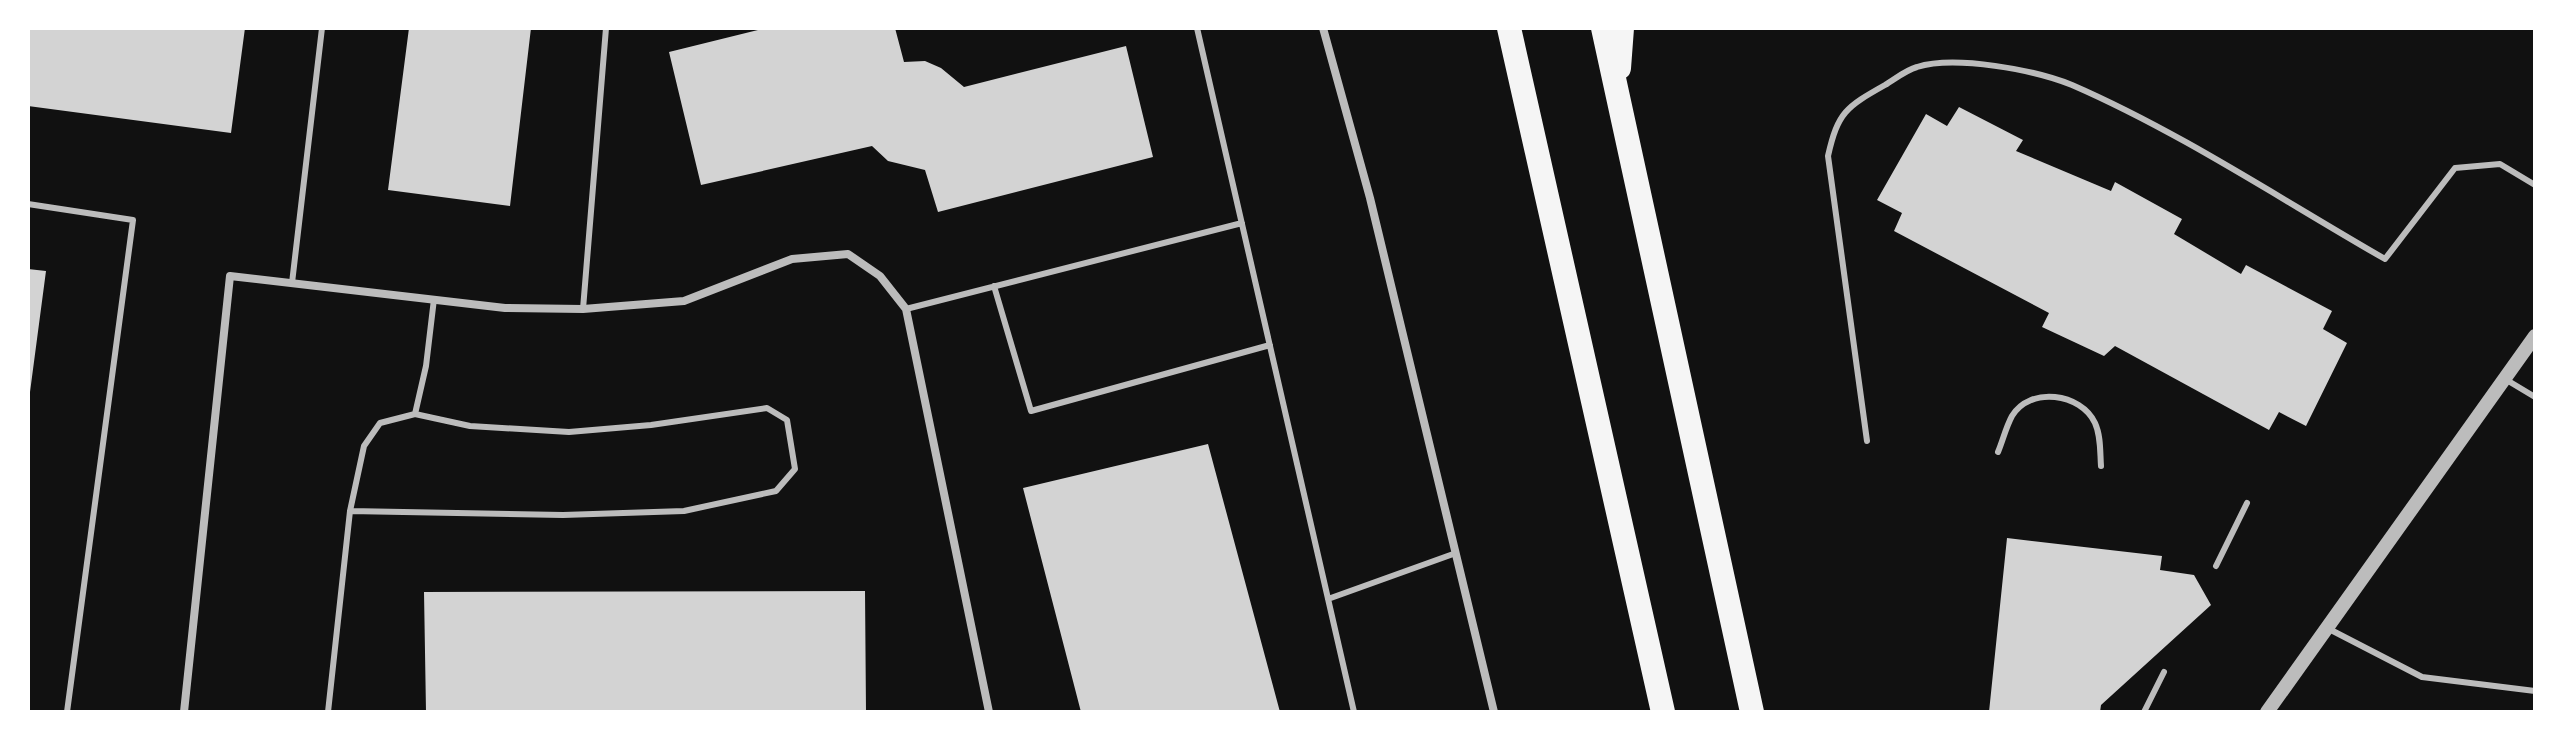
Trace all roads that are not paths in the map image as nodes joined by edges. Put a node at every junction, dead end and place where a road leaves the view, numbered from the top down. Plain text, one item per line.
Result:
1 (322, 28) edge
2 (606, 28) edge
3 (1197, 28) edge
4 (1323, 28) edge
5 (1509, 28) edge
6 (1603, 28) edge
7 (1622, 28) edge
8 (1617, 95) junction
9 (2535, 185) edge
10 (28, 204) edge
11 (1242, 223) junction
12 (292, 283) junction
13 (994, 286) junction
14 (434, 299) junction
15 (583, 309) junction
16 (906, 309) junction
17 (2535, 336) edge
18 (1270, 345) junction
19 (2505, 379) junction
20 (2535, 397) edge
21 (415, 414) junction
22 (1867, 441) dead end
23 (1998, 452) dead end
24 (2101, 466) dead end
25 (2247, 503) dead end
26 (350, 511) junction
27 (1456, 553) junction
28 (2216, 566) dead end
29 (1328, 599) junction
30 (2325, 628) junction
31 (2164, 672) dead end
32 (2535, 691) edge
33 (67, 712) edge
34 (184, 712) edge
35 (328, 712) edge
36 (989, 712) edge
37 (1354, 712) edge
38 (1494, 712) edge
39 (1663, 712) edge
40 (1752, 712) edge
41 (2144, 712) edge
42 (2267, 712) edge

1 - 12 lane
2 - 15 lane
3 - 11 lane
4 - 27 street
5 - 39 highway
6 - 8 highway
7 - 8 highway
8 - 40 highway
9 - 22 lane
10 - 33 lane
11 - 13 lane
11 - 18 lane
12 - 14 street
12 - 34 street
13 - 16 lane
13 - 18 lane
14 - 15 street
14 - 21 lane
15 - 16 street
16 - 36 street
17 - 19 street
18 - 29 lane
19 - 20 lane
19 - 30 street
21 - 26 lane
21 - 26 lane
23 - 24 lane
25 - 28 lane
26 - 35 lane
27 - 29 lane
27 - 38 street
29 - 37 lane
30 - 32 lane
30 - 42 street
31 - 41 lane

